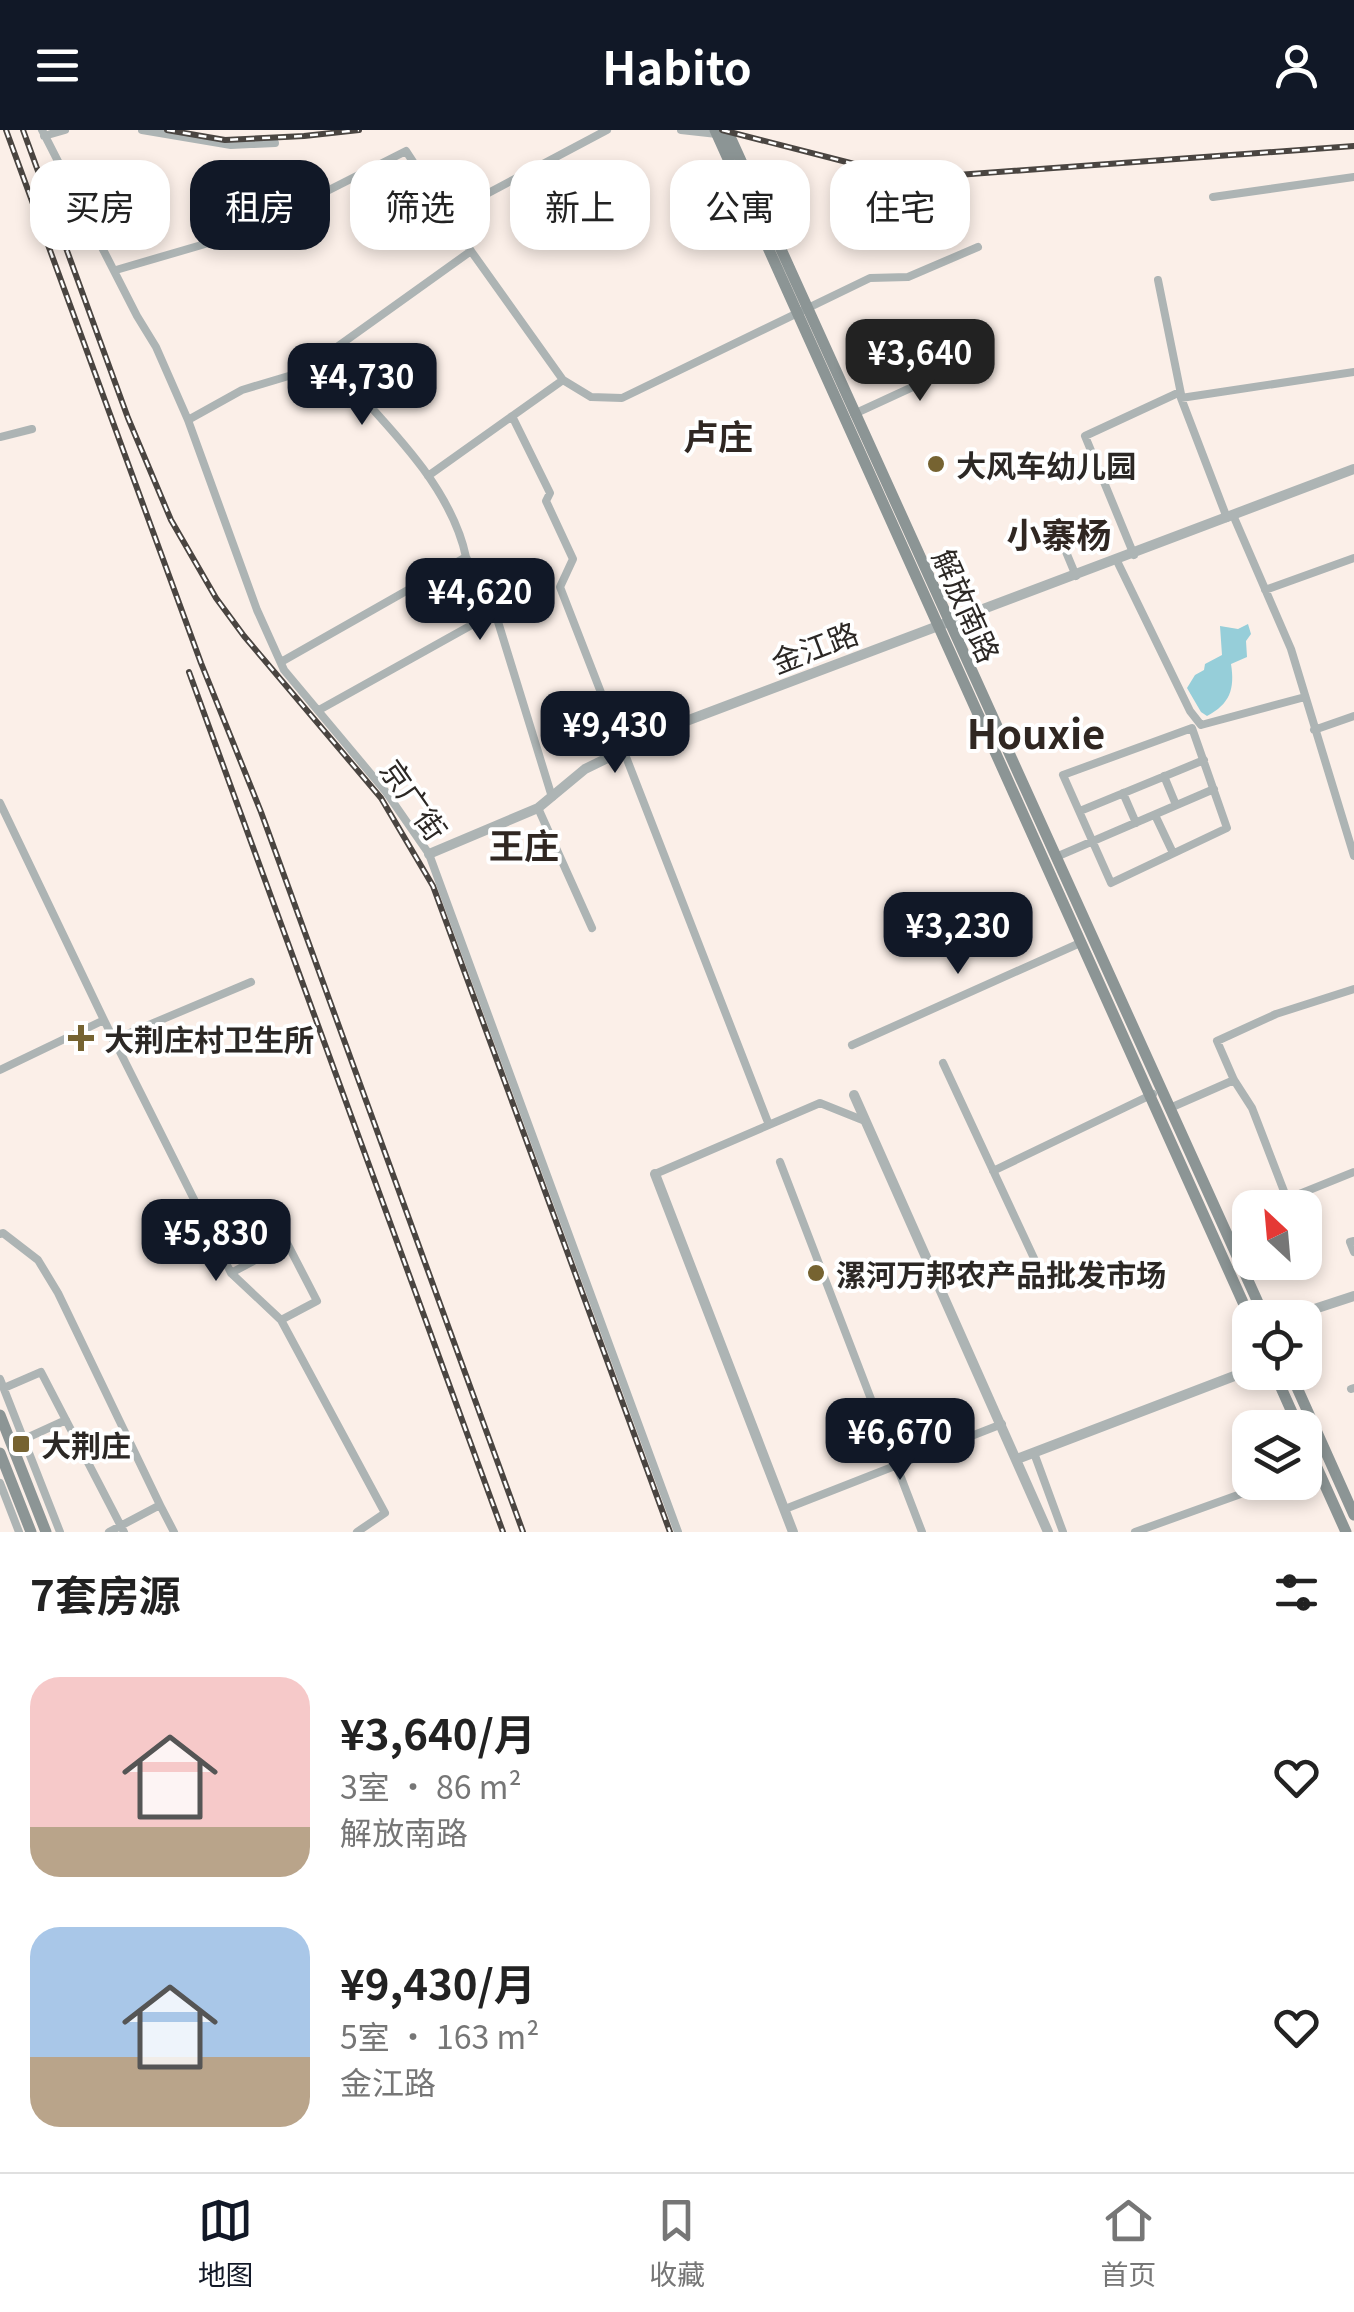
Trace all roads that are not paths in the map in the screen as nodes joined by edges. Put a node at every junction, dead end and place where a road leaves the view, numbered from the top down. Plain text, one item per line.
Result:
1 (65, 130) edge
2 (142, 130) edge
3 (606, 130) edge
4 (681, 130) edge
5 (720, 131) edge
6 (43, 133) edge
7 (275, 143) dead end
8 (388, 160) edge
9 (412, 160) edge
10 (1354, 177) edge
11 (350, 179) edge
12 (490, 192) edge
13 (1213, 197) dead end
14 (978, 247) dead end
15 (471, 251) joint
16 (116, 270) junction
17 (1158, 280) dead end
18 (801, 310) junction
19 (324, 356) junction
20 (969, 360) dead end
21 (1354, 372) edge
22 (563, 380) junction
23 (1181, 395) junction
24 (854, 414) junction
25 (512, 416) junction
26 (188, 420) junction
27 (32, 429) dead end
28 (0, 437) edge
29 (1354, 469) edge
30 (428, 476) junction
31 (1230, 517) junction
32 (1058, 536) dead end
33 (1134, 554) junction
34 (466, 557) junction
35 (1354, 559) edge
36 (1117, 561) junction
37 (1076, 576) junction
38 (1265, 590) junction
39 (495, 612) junction
40 (943, 624) junction
41 (280, 662) junction
42 (1305, 698) junction
43 (319, 710) junction
44 (1354, 716) edge
45 (1314, 730) junction
46 (625, 750) junction
47 (1204, 760) junction
48 (1164, 776) junction
49 (1214, 789) junction
50 (1123, 793) junction
51 (552, 796) junction
52 (0, 803) edge
53 (1176, 806) junction
54 (538, 808) junction
55 (1080, 811) junction
56 (1155, 814) junction
57 (1136, 823) junction
58 (1092, 841) junction
59 (1173, 853) junction
60 (429, 854) junction
61 (1354, 856) edge
62 (1056, 857) junction
63 (592, 928) dead end
64 (1080, 943) junction
65 (252, 982) dead end
66 (1354, 989) edge
67 (104, 1020) junction
68 (114, 1040) junction
69 (852, 1045) dead end
70 (943, 1064) dead end
71 (0, 1070) edge
72 (1234, 1080) junction
73 (1156, 1092) junction
74 (854, 1095) dead end
75 (1170, 1108) junction
76 (866, 1122) junction
77 (769, 1124) junction
78 (780, 1162) dead end
79 (993, 1171) junction
80 (1354, 1172) edge
81 (656, 1174) joint
82 (0, 1234) edge
83 (1354, 1241) edge
84 (1354, 1252) edge
85 (231, 1273) junction
86 (1046, 1284) dead end
87 (1354, 1296) edge
88 (1243, 1300) edge
89 (1257, 1300) edge
90 (1322, 1307) edge
91 (281, 1320) junction
92 (1232, 1377) edge
93 (2, 1384) edge
94 (1298, 1390) edge
95 (0, 1415) edge
96 (66, 1420) junction
97 (1002, 1424) junction
98 (9, 1446) edge
99 (1034, 1453) junction
100 (1017, 1459) junction
101 (896, 1464) junction
102 (0, 1482) edge
103 (1322, 1488) edge
104 (1232, 1497) edge
105 (160, 1506) junction
106 (785, 1509) junction
107 (1354, 1515) edge
108 (122, 1529) edge
109 (19, 1532) edge
110 (30, 1532) edge
111 (46, 1532) edge
112 (60, 1532) edge
113 (109, 1532) edge
114 (174, 1532) edge
115 (357, 1532) edge
116 (678, 1532) edge
117 (794, 1532) edge
118 (922, 1532) edge
119 (1048, 1532) edge
120 (1063, 1532) edge
121 (1135, 1532) edge
122 (1346, 1532) edge

1 - 6 street
2 - 7 street
3 - 12 street
4 - 5 street
5 - 18 main road, 解放南路
6 - 16 street, 京广街
8 - 9 street
10 - 13 street
11 - 16 street
14 - 18 street
15 - 19 street
15 - 22 street
16 - 26 street, 京广街
17 - 23 street
18 - 22 street
18 - 24 main road, 解放南路
18 - 40 main road, 解放南路
19 - 26 street
19 - 30 street
20 - 24 street
21 - 23 street
22 - 25 street
23 - 31 street
23 - 33 street
24 - 40 main road, 解放南路
25 - 30 street
25 - 46 street
26 - 41 street, 京广街
27 - 28 street
29 - 31 street, 金江路
30 - 34 street
31 - 33 street, 金江路
31 - 38 street
32 - 37 street
33 - 36 street, 金江路
34 - 39 street
34 - 41 street
35 - 38 street
36 - 37 street, 金江路
36 - 42 street
37 - 40 street, 金江路
38 - 42 street
39 - 43 street
39 - 51 street
40 - 46 street, 金江路
40 - 62 main road, 解放南路
40 - 64 main road, 解放南路
41 - 43 street, 京广街
42 - 45 street
43 - 60 street, 京广街
44 - 45 street
45 - 61 street
46 - 51 street, 金江路
46 - 77 street
47 - 48 street
47 - 49 street
47 - 55 street
48 - 50 street
48 - 53 street
49 - 53 street
49 - 59 street
50 - 55 street
50 - 57 street
51 - 54 street, 金江路
52 - 67 street
53 - 56 street
54 - 60 street, 金江路
54 - 63 street
55 - 58 street
56 - 57 street
56 - 59 street
57 - 58 street
58 - 59 street
58 - 62 street
60 - 116 street, 京广街
62 - 73 main road, 解放南路
64 - 69 street
64 - 73 main road, 解放南路
65 - 68 street
66 - 72 street
67 - 68 street
67 - 71 street
68 - 85 street
70 - 79 street
72 - 75 street
72 - 80 street
73 - 75 main road, 解放南路
73 - 79 street
73 - 88 main road, 解放南路
74 - 76 street
75 - 89 main road, 解放南路
76 - 77 street
76 - 97 street
77 - 81 street
78 - 101 street
79 - 86 street
81 - 106 street
82 - 105 street
83 - 84 street
85 - 91 street
85 - 91 street
87 - 90 street
91 - 115 street
92 - 99 street
93 - 96 street
93 - 98 street
94 - 107 main road
95 - 98 main road
96 - 98 street
96 - 108 street
97 - 100 street
97 - 101 street
98 - 110 main road
98 - 111 main road
98 - 112 street
99 - 100 street
99 - 120 street
100 - 119 street
101 - 106 street
101 - 118 street
102 - 109 street
103 - 122 main road
104 - 121 street
105 - 108 street
105 - 114 street
106 - 117 street
108 - 113 street

